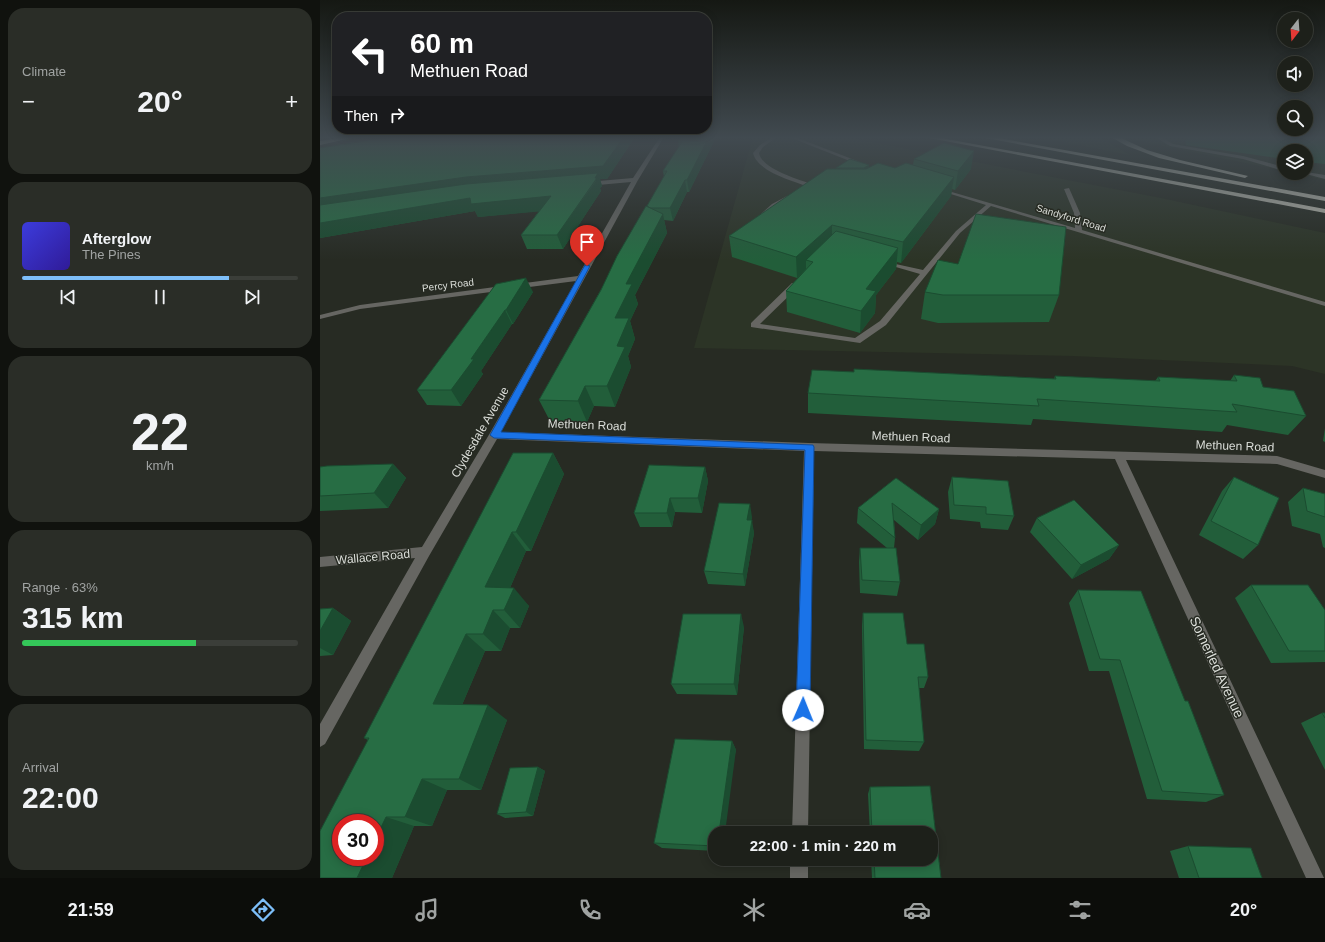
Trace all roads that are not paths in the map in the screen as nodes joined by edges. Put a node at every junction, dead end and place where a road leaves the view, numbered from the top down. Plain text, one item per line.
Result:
1 (794, 178) edge
2 (1147, 178) edge
3 (1209, 178) edge
4 (635, 180) joint
5 (1268, 181) dead end
6 (581, 184) edge
7 (931, 186) edge
8 (1067, 189) dead end
9 (801, 190) edge
10 (794, 193) edge
11 (1325, 193) edge
12 (1325, 199) edge
13 (990, 204) junction
14 (1325, 211) edge
15 (760, 218) edge
16 (1079, 231) junction
17 (879, 260) edge
18 (924, 273) junction
19 (580, 278) junction
20 (800, 281) edge
21 (1325, 304) edge
22 (320, 316) edge
23 (494, 435) junction
24 (809, 447) junction
25 (1119, 456) junction
26 (1325, 474) edge
27 (425, 552) junction
28 (320, 562) edge
29 (320, 739) edge
30 (800, 826) edge
31 (799, 866) edge
32 (799, 878) edge
33 (1315, 878) edge

1 - 9 street
2 - 14 highway
3 - 12 highway
4 - 6 street
4 - 19 street, Clydesdale Avenue
5 - 11 highway
7 - 13 street, Sandyford Road
8 - 16 street
10 - 15 street
13 - 16 street, Sandyford Road
13 - 18 street
16 - 21 street, Sandyford Road
17 - 18 street
18 - 20 street
19 - 22 street, Percy Road
19 - 23 street, Clydesdale Avenue
23 - 24 street, Methuen Road
23 - 27 street, Clydesdale Avenue
24 - 25 street, Methuen Road
24 - 30 street
25 - 26 street, Methuen Road
25 - 33 street, Somerled Avenue
27 - 28 street, Wallace Road
27 - 29 street, Clydesdale Avenue
31 - 32 street

